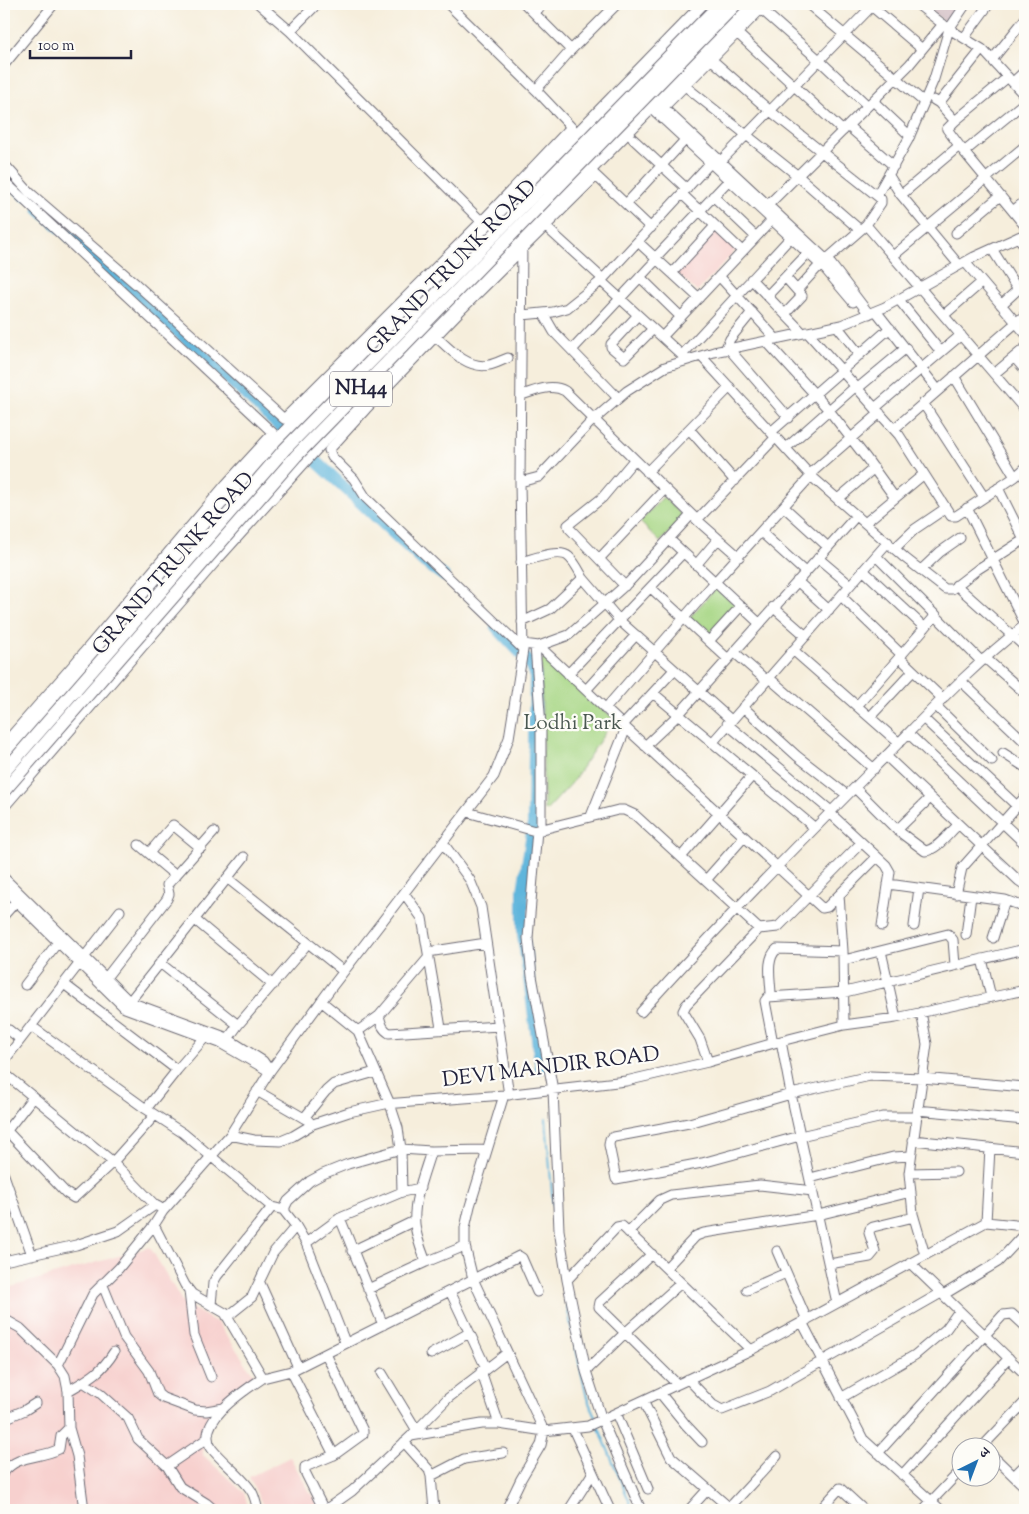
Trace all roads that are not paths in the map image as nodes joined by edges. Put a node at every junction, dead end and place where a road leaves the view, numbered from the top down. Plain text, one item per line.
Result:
1 (54, 4) edge
2 (259, 4) edge
3 (317, 4) edge
4 (448, 4) edge
5 (525, 4) edge
6 (543, 4) edge
7 (617, 4) edge
8 (704, 4) edge
9 (720, 4) edge
10 (736, 4) edge
11 (808, 4) edge
12 (872, 4) edge
13 (917, 4) edge
14 (966, 4) edge
15 (988, 4) edge
16 (760, 5) edge
17 (534, 13) junction
18 (1025, 19) edge
19 (946, 26) junction
20 (290, 31) junction
21 (736, 33) junction
22 (845, 34) junction
23 (964, 38) junction
24 (922, 49) junction
25 (982, 49) junction
26 (571, 50) junction
27 (711, 59) junction
28 (819, 60) junction
29 (992, 60) junction
30 (4, 65) edge
31 (1025, 71) edge
32 (896, 77) junction
33 (1011, 80) junction
34 (628, 81) junction
35 (794, 85) junction
36 (685, 86) junction
37 (536, 90) junction
38 (1025, 96) edge
39 (926, 98) junction
40 (1025, 102) edge
41 (939, 103) junction
42 (870, 104) junction
43 (657, 106) junction
44 (769, 110) junction
45 (955, 121) junction
46 (845, 128) junction
47 (574, 130) junction
48 (745, 135) junction
49 (910, 136) junction
50 (633, 139) dead end
51 (685, 140) junction
52 (1025, 146) edge
53 (961, 149) junction
54 (822, 152) junction
55 (715, 161) junction
56 (4, 164) edge
57 (661, 166) junction
58 (894, 166) junction
59 (593, 173) junction
60 (798, 176) junction
61 (889, 176) junction
62 (986, 179) junction
63 (729, 180) junction
64 (4, 181) edge
65 (685, 192) junction
66 (877, 195) junction
67 (901, 195) junction
68 (713, 196) junction
69 (1000, 196) junction
70 (1025, 201) edge
71 (626, 204) junction
72 (765, 208) junction
73 (700, 211) junction
74 (1013, 211) junction
75 (500, 214) junction
76 (772, 220) junction
77 (484, 224) junction
78 (715, 226) junction
79 (1025, 226) edge
80 (546, 227) junction
81 (863, 227) junction
82 (928, 227) junction
83 (652, 228) junction
84 (956, 233) dead end
85 (756, 236) junction
86 (1021, 236) edge
87 (791, 238) junction
88 (638, 242) junction
89 (521, 244) junction
90 (1025, 246) edge
91 (992, 249) junction
92 (742, 251) junction
93 (808, 253) junction
94 (893, 256) junction
95 (656, 259) junction
96 (823, 262) junction
97 (962, 264) junction
98 (672, 273) junction
99 (719, 276) junction
100 (785, 277) junction
101 (640, 278) junction
102 (752, 279) junction
103 (602, 280) junction
104 (982, 282) junction
105 (1025, 283) edge
106 (920, 287) junction
107 (797, 290) junction
108 (1018, 290) junction
109 (736, 295) junction
110 (767, 296) junction
111 (620, 298) junction
112 (698, 298) junction
113 (899, 300) junction
114 (1001, 305) junction
115 (402, 307) junction
116 (752, 312) junction
117 (543, 313) junction
118 (785, 314) junction
119 (870, 314) junction
120 (522, 315) junction
121 (638, 315) junction
122 (944, 315) junction
123 (1025, 315) edge
124 (681, 317) junction
125 (1016, 322) junction
126 (837, 326) junction
127 (890, 328) junction
128 (653, 329) junction
129 (805, 333) junction
130 (1025, 333) edge
131 (433, 334) junction
132 (961, 335) junction
133 (662, 337) junction
134 (776, 339) junction
135 (766, 341) junction
136 (906, 348) junction
137 (1025, 348) edge
138 (727, 349) junction
139 (572, 350) junction
140 (942, 352) junction
141 (860, 355) junction
142 (978, 355) junction
143 (702, 356) junction
144 (1014, 357) junction
145 (508, 358) dead end
146 (685, 358) junction
147 (922, 368) junction
148 (1025, 370) edge
149 (842, 371) junction
150 (994, 374) junction
151 (954, 376) junction
152 (730, 387) junction
153 (857, 387) junction
154 (938, 390) junction
155 (521, 395) junction
156 (815, 395) junction
157 (618, 398) junction
158 (923, 403) junction
159 (828, 410) junction
160 (877, 410) junction
161 (1025, 410) edge
162 (788, 418) junction
163 (594, 420) junction
164 (286, 421) junction
165 (689, 428) junction
166 (894, 429) junction
167 (274, 435) junction
168 (774, 435) junction
169 (850, 438) junction
170 (786, 448) junction
171 (634, 460) junction
172 (874, 468) junction
173 (1025, 468) edge
174 (647, 472) junction
175 (924, 474) junction
176 (811, 475) junction
177 (1015, 477) junction
178 (735, 481) junction
179 (520, 482) junction
180 (229, 487) junction
181 (998, 488) junction
182 (665, 489) junction
183 (895, 498) junction
184 (984, 498) junction
185 (838, 499) junction
186 (784, 507) junction
187 (946, 508) junction
188 (967, 508) junction
189 (857, 515) junction
190 (694, 518) junction
191 (865, 522) junction
192 (761, 532) junction
193 (960, 538) dead end
194 (669, 539) junction
195 (718, 539) junction
196 (1025, 540) edge
197 (891, 546) junction
198 (828, 547) junction
199 (683, 553) junction
200 (177, 556) junction
201 (876, 556) junction
202 (739, 557) junction
203 (818, 558) junction
204 (599, 559) junction
205 (993, 559) junction
206 (522, 562) junction
207 (696, 565) junction
208 (863, 570) junction
209 (921, 570) junction
210 (805, 572) junction
211 (201, 577) junction
212 (583, 578) junction
213 (797, 581) junction
214 (715, 582) junction
215 (850, 585) junction
216 (956, 585) junction
217 (625, 586) junction
218 (652, 588) junction
219 (841, 596) junction
220 (604, 604) junction
221 (740, 606) junction
222 (773, 607) junction
223 (829, 610) junction
224 (936, 615) junction
225 (684, 618) junction
226 (620, 621) junction
227 (522, 622) junction
228 (759, 623) junction
229 (1025, 624) edge
230 (925, 628) junction
231 (636, 635) junction
232 (1012, 635) junction
233 (806, 636) junction
234 (709, 641) junction
235 (537, 646) junction
236 (1025, 647) edge
237 (793, 650) junction
238 (523, 651) junction
239 (655, 652) junction
240 (731, 655) junction
241 (901, 656) junction
242 (983, 659) junction
243 (674, 670) junction
244 (913, 671) junction
245 (568, 674) junction
246 (767, 679) junction
247 (961, 681) junction
248 (586, 690) junction
249 (699, 692) junction
250 (653, 693) junction
251 (1025, 693) edge
252 (943, 699) junction
253 (857, 706) junction
254 (936, 706) junction
255 (743, 707) junction
256 (605, 709) junction
257 (678, 715) junction
258 (870, 717) junction
259 (924, 719) junction
260 (729, 722) junction
261 (624, 727) junction
262 (909, 734) junction
263 (1025, 742) edge
264 (712, 743) junction
265 (899, 743) junction
266 (4, 744) edge
267 (645, 746) junction
268 (1003, 752) dead end
269 (886, 756) junction
270 (4, 757) edge
271 (992, 761) dead end
272 (1025, 767) edge
273 (874, 769) junction
274 (4, 772) edge
275 (752, 776) junction
276 (855, 788) junction
277 (4, 791) edge
278 (847, 795) junction
279 (1025, 797) edge
280 (930, 798) junction
281 (4, 805) edge
282 (1017, 806) junction
283 (467, 812) junction
284 (831, 812) junction
285 (719, 814) junction
286 (591, 816) junction
287 (1002, 823) junction
288 (958, 825) junction
289 (815, 828) junction
290 (535, 830) junction
291 (897, 830) junction
292 (214, 832) dead end
293 (744, 837) junction
294 (443, 843) junction
295 (861, 843) junction
296 (1025, 844) edge
297 (139, 845) dead end
298 (981, 847) junction
299 (201, 848) junction
300 (149, 853) junction
301 (244, 857) dead end
302 (681, 857) junction
303 (877, 857) junction
304 (777, 867) junction
305 (176, 876) junction
306 (4, 878) edge
307 (227, 878) junction
308 (706, 880) junction
309 (888, 884) junction
310 (1025, 885) edge
311 (919, 888) junction
312 (4, 889) edge
313 (404, 893) junction
314 (956, 894) junction
315 (839, 895) junction
316 (970, 896) junction
317 (808, 897) junction
318 (19, 898) junction
319 (1005, 900) junction
320 (1025, 907) edge
321 (737, 908) junction
322 (120, 911) dead end
323 (4, 915) edge
324 (194, 919) junction
325 (882, 926) dead end
326 (914, 926) dead end
327 (760, 929) junction
328 (966, 935) dead end
329 (993, 938) dead end
330 (58, 942) junction
331 (308, 943) junction
332 (486, 943) junction
333 (1025, 949) edge
334 (881, 951) junction
335 (428, 955) junction
336 (843, 955) junction
337 (982, 959) junction
338 (82, 961) junction
339 (160, 963) junction
340 (955, 965) junction
341 (343, 972) junction
342 (105, 979) junction
343 (887, 982) junction
344 (64, 984) junction
345 (24, 985) dead end
346 (273, 985) junction
347 (1025, 990) edge
348 (845, 992) junction
349 (771, 996) junction
350 (990, 997) junction
351 (321, 1001) junction
352 (127, 1005) junction
353 (641, 1012) dead end
354 (921, 1012) junction
355 (379, 1016) junction
356 (896, 1018) junction
357 (238, 1025) junction
358 (844, 1025) junction
359 (31, 1026) junction
360 (499, 1026) junction
361 (441, 1028) junction
362 (4, 1031) edge
363 (358, 1032) junction
364 (207, 1034) junction
365 (20, 1039) junction
366 (226, 1042) junction
367 (777, 1042) junction
368 (4, 1061) edge
369 (708, 1062) junction
370 (177, 1070) junction
371 (270, 1072) junction
372 (375, 1072) junction
373 (4, 1073) edge
374 (922, 1078) junction
375 (1025, 1087) edge
376 (553, 1090) junction
377 (256, 1092) junction
378 (791, 1094) junction
379 (507, 1095) junction
380 (33, 1097) junction
381 (390, 1104) junction
382 (146, 1109) junction
383 (917, 1114) junction
384 (156, 1115) junction
385 (304, 1118) junction
386 (1025, 1120) edge
387 (313, 1124) junction
388 (5, 1133) edge
389 (230, 1136) junction
390 (800, 1136) junction
391 (913, 1140) junction
392 (990, 1148) junction
393 (402, 1149) junction
394 (486, 1150) junction
395 (431, 1151) junction
396 (1025, 1152) edge
397 (911, 1156) junction
398 (211, 1157) junction
399 (113, 1162) junction
400 (956, 1172) dead end
401 (909, 1173) junction
402 (4, 1175) edge
403 (810, 1178) junction
404 (420, 1188) junction
405 (813, 1191) junction
406 (402, 1192) junction
407 (911, 1192) junction
408 (155, 1205) junction
409 (272, 1207) junction
410 (284, 1210) junction
411 (163, 1211) junction
412 (818, 1215) junction
413 (914, 1217) junction
414 (340, 1218) junction
415 (414, 1221) junction
416 (986, 1222) junction
417 (154, 1225) junction
418 (296, 1226) junction
419 (1025, 1226) edge
420 (628, 1232) junction
421 (1025, 1233) edge
422 (306, 1243) junction
423 (465, 1246) junction
424 (352, 1251) junction
425 (777, 1251) dead end
426 (652, 1254) junction
427 (32, 1255) junction
428 (925, 1255) junction
429 (4, 1261) edge
430 (426, 1262) junction
431 (829, 1264) junction
432 (910, 1264) junction
433 (666, 1268) junction
434 (786, 1273) junction
435 (473, 1279) junction
436 (567, 1280) junction
437 (102, 1283) junction
438 (260, 1283) junction
439 (682, 1283) junction
440 (368, 1289) junction
441 (747, 1290) dead end
442 (189, 1291) junction
443 (450, 1291) junction
444 (536, 1292) dead end
445 (942, 1294) junction
446 (838, 1303) junction
447 (211, 1305) junction
448 (959, 1311) junction
449 (227, 1317) junction
450 (4, 1319) edge
451 (804, 1321) junction
452 (383, 1325) junction
453 (1025, 1326) edge
454 (626, 1332) junction
455 (469, 1333) junction
456 (985, 1335) junction
457 (345, 1342) junction
458 (750, 1350) junction
459 (114, 1352) dead end
460 (507, 1353) junction
461 (326, 1354) junction
462 (431, 1354) dead end
463 (1009, 1358) junction
464 (822, 1361) junction
465 (58, 1365) junction
466 (294, 1369) junction
467 (484, 1370) junction
468 (586, 1371) junction
469 (382, 1373) dead end
470 (1025, 1374) edge
471 (211, 1377) dead end
472 (263, 1378) junction
473 (688, 1379) junction
474 (83, 1382) junction
475 (677, 1384) junction
476 (68, 1391) junction
477 (660, 1393) junction
478 (841, 1398) junction
479 (643, 1401) junction
480 (1025, 1402) edge
481 (36, 1403) dead end
482 (224, 1408) junction
483 (616, 1413) junction
484 (4, 1419) edge
485 (601, 1421) junction
486 (499, 1424) junction
487 (68, 1428) junction
488 (573, 1428) junction
489 (544, 1431) junction
490 (410, 1436) junction
491 (993, 1436) edge
492 (208, 1438) junction
493 (702, 1442) dead end
494 (878, 1452) junction
495 (503, 1453) dead end
496 (334, 1455) junction
497 (777, 1456) dead end
498 (1002, 1465) edge
499 (1025, 1465) edge
500 (167, 1466) junction
501 (4, 1472) edge
502 (592, 1474) junction
503 (902, 1474) junction
504 (431, 1476) junction
505 (1014, 1476) junction
506 (952, 1480) edge
507 (1025, 1487) edge
508 (648, 1489) dead end
509 (708, 1489) junction
510 (932, 1501) junction
511 (731, 1509) edge
512 (84, 1510) edge
513 (214, 1510) edge
514 (258, 1510) edge
515 (324, 1510) edge
516 (434, 1510) edge
517 (506, 1510) edge
518 (569, 1510) edge
519 (610, 1510) edge
520 (641, 1510) edge
521 (689, 1510) edge
522 (820, 1510) edge
523 (864, 1510) edge
524 (923, 1510) edge
525 (941, 1510) edge

1 - 30 street
2 - 20 street
3 - 20 street
4 - 37 street
5 - 17 street
6 - 17 street
7 - 26 street
8 - 34 highway
9 - 274 highway, GRAND TRUNK ROAD / NH44, bridge
10 - 277 highway, GRAND TRUNK ROAD / NH44, bridge
11 - 22 street
12 - 22 street
12 - 24 street
13 - 19 street
14 - 19 street
15 - 23 street
16 - 21 street
16 - 28 street
16 - 43 highway
17 - 26 street
18 - 29 street
19 - 23 street
19 - 24 street
19 - 39 street
20 - 77 street
21 - 27 street
21 - 35 street
22 - 28 street
22 - 32 street
23 - 25 street
24 - 32 street
25 - 29 street
25 - 41 street
26 - 37 street
27 - 36 street
27 - 44 street
28 - 35 street
28 - 42 street
29 - 33 street
31 - 33 street
32 - 39 street
32 - 42 street
33 - 38 street
33 - 45 street
34 - 43 street
34 - 47 highway
35 - 44 street
35 - 46 street
36 - 43 street
36 - 48 street
37 - 47 street
39 - 41 street
39 - 49 street
40 - 53 street
41 - 45 street
42 - 46 street
42 - 49 street
43 - 51 street
43 - 55 street
43 - 59 highway
44 - 48 street
44 - 54 street
45 - 53 street
46 - 54 street
46 - 58 street
47 - 75 highway
47 - 77 street
48 - 55 street
48 - 60 street
49 - 58 street
50 - 57 street
51 - 55 street
51 - 57 street
52 - 62 street
53 - 62 street
53 - 67 street
54 - 60 street
54 - 66 street
55 - 63 street
55 - 65 street
55 - 72 street
56 - 164 street
57 - 65 street
57 - 71 street
58 - 61 street
59 - 71 street
59 - 80 street
59 - 89 highway
60 - 72 street
60 - 81 street
61 - 66 street
61 - 67 street
62 - 69 street
62 - 82 street
63 - 68 street
63 - 72 street
64 - 167 street
65 - 73 street
65 - 83 street
66 - 81 street
67 - 82 street
68 - 73 street
68 - 85 street
69 - 74 street
69 - 84 street
70 - 74 street
71 - 83 street
72 - 76 street
72 - 96 street
73 - 78 street
73 - 95 street
74 - 79 street
75 - 77 highway
75 - 89 street
76 - 85 street
76 - 87 street
77 - 115 highway
78 - 92 street
78 - 98 street
80 - 89 street
80 - 103 street
81 - 94 street
81 - 96 street
82 - 94 street
82 - 97 street
83 - 88 street
85 - 92 street
86 - 90 street
86 - 91 street
87 - 93 street
87 - 102 street
88 - 95 street
88 - 103 street
89 - 120 street
89 - 131 highway
91 - 97 street
91 - 108 street
92 - 99 street
93 - 96 street
93 - 100 street
94 - 106 street
95 - 98 street
95 - 101 street
96 - 107 street
96 - 119 street
97 - 104 street
97 - 106 street
98 - 112 street
99 - 109 street
99 - 112 street
100 - 107 street
100 - 110 street
101 - 111 street
101 - 124 street
102 - 109 street
102 - 110 street
103 - 111 street
103 - 117 street
104 - 114 street
104 - 122 street
105 - 108 street
106 - 113 street
106 - 122 street
107 - 118 street
108 - 114 street
109 - 116 street
109 - 146 street
110 - 118 street
111 - 121 street
111 - 139 street
112 - 124 street
113 - 119 street
113 - 140 street
114 - 125 street
115 - 131 street
115 - 164 highway
116 - 134 street
116 - 138 street
117 - 120 street
117 - 139 street
118 - 129 street
119 - 126 street
119 - 127 street
120 - 155 street
121 - 128 street
121 - 128 street
122 - 132 street
123 - 125 street
124 - 133 street
125 - 130 street
125 - 142 street
126 - 129 street
126 - 141 street
127 - 136 street
127 - 141 street
128 - 133 street
129 - 134 street
129 - 149 street
131 - 145 street
131 - 211 highway
131 - 238 street
132 - 140 street
132 - 142 street
133 - 146 street
134 - 135 street
135 - 138 street
135 - 156 street
136 - 147 street
136 - 153 street
137 - 144 street
138 - 143 street
138 - 162 street
139 - 157 street
140 - 147 street
141 - 149 street
142 - 150 street
142 - 151 street
143 - 146 street
143 - 152 street
144 - 148 street
144 - 150 street
146 - 157 street
147 - 154 street
147 - 160 street
149 - 153 street
149 - 156 street
150 - 161 street
151 - 154 street
151 - 177 street
152 - 165 street
152 - 168 street
153 - 159 street
153 - 160 street
154 - 158 street
155 - 163 street
155 - 179 street
156 - 159 street
156 - 162 street
157 - 163 street
158 - 166 street
158 - 184 street
159 - 169 street
159 - 170 street
160 - 166 street
160 - 169 street
162 - 168 street
163 - 171 street
163 - 179 street
164 - 167 highway
165 - 174 street
165 - 178 street
166 - 175 street
167 - 180 highway
168 - 170 street
168 - 178 street
169 - 172 street
169 - 176 street
170 - 176 street
171 - 174 street
171 - 204 street
172 - 183 street
172 - 185 street
173 - 177 street
174 - 182 street
175 - 183 street
175 - 187 street
176 - 185 street
176 - 186 street
177 - 181 street
178 - 190 street
179 - 206 street
180 - 200 highway
180 - 266 street
181 - 184 street
181 - 196 street
182 - 190 street
182 - 204 street
183 - 191 street
184 - 188 street
185 - 189 street
186 - 192 street
186 - 198 street
187 - 188 street
187 - 197 street
188 - 205 street
189 - 191 street
189 - 198 street
190 - 194 street
190 - 195 street
191 - 197 street
192 - 202 street
192 - 210 street
193 - 209 street
194 - 199 street
194 - 217 street
195 - 202 street
195 - 207 street
196 - 205 street
197 - 201 street
197 - 209 street
198 - 203 street
199 - 207 street
199 - 218 street
200 - 211 highway
200 - 270 highway
201 - 208 street
201 - 224 street
202 - 214 street
203 - 210 street
203 - 215 street
204 - 217 street
205 - 216 street
205 - 229 street
206 - 212 street
206 - 227 street
207 - 214 street
208 - 215 street
208 - 230 street
209 - 216 street
210 - 213 street
211 - 281 highway
212 - 220 street
212 - 227 street
213 - 222 street
213 - 223 street
214 - 221 street
214 - 225 street
215 - 219 street
216 - 232 street
217 - 220 street
218 - 225 street
218 - 226 street
219 - 223 street
219 - 241 street
220 - 226 street
220 - 235 street
221 - 228 street
221 - 234 street
222 - 228 street
222 - 233 street
223 - 233 street
224 - 230 street
224 - 242 street
225 - 234 street
225 - 239 street
226 - 231 street
226 - 245 street
227 - 238 street
228 - 240 street
229 - 232 street
230 - 241 street
231 - 239 street
231 - 248 street
232 - 236 street
232 - 242 street
233 - 237 street
234 - 240 street
235 - 238 street
235 - 245 street
235 - 290 street
237 - 246 street
237 - 253 street
238 - 283 street
239 - 243 street
239 - 256 street
240 - 246 street
240 - 249 street
241 - 244 street
241 - 253 street
242 - 247 street
242 - 251 street
243 - 249 street
243 - 250 street
244 - 252 street
244 - 258 street
245 - 248 street
246 - 255 street
246 - 273 street
247 - 252 street
247 - 263 street
248 - 256 street
249 - 257 street
249 - 260 street
250 - 257 street
250 - 261 street
252 - 254 street
253 - 258 street
254 - 259 street
254 - 271 street
255 - 260 street
255 - 278 street
256 - 261 street
257 - 264 street
257 - 267 street
258 - 265 street
259 - 262 street
259 - 282 street
260 - 264 street
260 - 284 street
261 - 267 street
261 - 286 street
262 - 265 street
262 - 287 street
264 - 275 street
265 - 269 street
267 - 285 street
268 - 272 street
269 - 273 street
269 - 280 street
273 - 276 street
275 - 285 street
275 - 289 street
276 - 278 street
276 - 291 street
278 - 284 street
279 - 282 street
280 - 288 street
280 - 291 street
282 - 287 street
283 - 290 street
283 - 294 street
284 - 289 street
284 - 295 street
285 - 293 street
285 - 302 street
286 - 290 street
286 - 302 street
287 - 296 street
287 - 298 street
288 - 291 street
288 - 298 street
289 - 304 street
290 - 376 street
292 - 299 street
293 - 304 street
293 - 308 street
294 - 313 street
294 - 332 street
295 - 303 street
295 - 317 street
297 - 300 street
298 - 310 street
298 - 314 street
299 - 300 street
299 - 305 street
300 - 305 street
301 - 307 street
302 - 308 street
303 - 309 street
303 - 315 street
304 - 317 street
304 - 321 street
305 - 342 street
306 - 318 street
307 - 324 street
307 - 331 street
308 - 321 street
309 - 311 street
309 - 325 street
311 - 314 street
311 - 326 street
312 - 318 street
313 - 335 street
313 - 341 street
314 - 316 street
315 - 317 street
315 - 336 street
316 - 319 street
316 - 328 street
317 - 327 street
318 - 323 street
318 - 330 street
318 - 338 street
319 - 320 street
319 - 329 street
321 - 327 street
321 - 353 street
322 - 338 street
324 - 339 street
324 - 346 street
327 - 369 street
330 - 338 street
330 - 345 street
331 - 341 street
331 - 346 street
332 - 335 street
332 - 360 street
333 - 337 street
334 - 336 street
334 - 340 street
334 - 343 street
335 - 355 street
335 - 361 street
336 - 348 street
336 - 349 street
337 - 340 street
337 - 350 street
338 - 342 street
338 - 344 street
338 - 352 street
339 - 352 street
339 - 357 street
340 - 343 street
341 - 351 street
342 - 352 street
343 - 348 street
343 - 356 street
344 - 359 street
344 - 370 street
346 - 357 street
347 - 350 street, DEVI MANDIR ROAD
348 - 349 street
348 - 358 street
349 - 367 street
350 - 354 street, DEVI MANDIR ROAD
351 - 363 street
351 - 371 street
352 - 364 street
354 - 356 street, DEVI MANDIR ROAD
354 - 374 street
355 - 361 street
355 - 363 street
356 - 358 street, DEVI MANDIR ROAD
357 - 366 street
358 - 367 street, DEVI MANDIR ROAD
359 - 365 street
359 - 382 street
360 - 361 street
360 - 379 street
362 - 365 street
363 - 372 street
364 - 366 street
364 - 370 street
365 - 368 street
366 - 371 street
367 - 369 street, DEVI MANDIR ROAD
367 - 378 street
369 - 376 street, DEVI MANDIR ROAD
370 - 382 street
371 - 377 street
372 - 381 street
372 - 385 street
373 - 380 street
374 - 375 street
374 - 378 street
374 - 383 street
376 - 379 street, DEVI MANDIR ROAD
376 - 436 street
377 - 385 street
377 - 389 street
378 - 390 street
378 - 390 street
379 - 381 street, DEVI MANDIR ROAD
379 - 394 street
380 - 388 street
380 - 399 street
381 - 387 street, DEVI MANDIR ROAD
381 - 393 street
382 - 384 street
383 - 386 street
383 - 390 street
383 - 391 street
384 - 398 street
384 - 399 street
385 - 387 street
387 - 389 street, DEVI MANDIR ROAD
388 - 399 street
389 - 398 street
390 - 403 street
391 - 392 street
391 - 397 street
392 - 396 street
392 - 416 street
393 - 395 street
393 - 406 street
393 - 410 street
394 - 395 street
394 - 423 street
395 - 404 street
397 - 401 street
397 - 403 street
398 - 409 street
398 - 411 street
399 - 408 street
400 - 401 street
401 - 407 street
402 - 427 street
403 - 405 street
404 - 406 street
404 - 415 street
405 - 412 street
405 - 420 street
406 - 414 street
407 - 412 street
407 - 413 street
408 - 411 street
408 - 427 street
409 - 410 street
409 - 447 street
410 - 418 street
411 - 417 street
412 - 431 street
412 - 433 street
413 - 428 street
413 - 431 street
414 - 422 street
414 - 424 street
415 - 424 street
415 - 430 street
416 - 419 street
416 - 428 street
417 - 437 street
417 - 442 street
418 - 422 street
418 - 438 street
420 - 426 street
420 - 436 street
421 - 445 street
422 - 457 street
423 - 430 street
423 - 435 street
424 - 440 street
425 - 434 street
426 - 433 street
426 - 454 street
427 - 429 street
428 - 432 street
430 - 440 street
431 - 446 street
432 - 445 street
432 - 446 street
433 - 439 street
434 - 441 street
434 - 451 street
435 - 443 street
435 - 444 street
435 - 460 street
436 - 468 street
437 - 465 street
437 - 482 street
438 - 449 street
438 - 466 street
439 - 454 street
439 - 458 street
440 - 452 street
442 - 447 street
442 - 471 street
443 - 452 street
443 - 455 street
445 - 448 street
445 - 464 street
446 - 451 street
447 - 449 street
448 - 456 street
448 - 478 street
449 - 472 street
450 - 465 street
451 - 458 street
451 - 464 street
452 - 457 street
453 - 456 street
454 - 468 street
454 - 475 street
455 - 462 street
455 - 467 street
456 - 463 street
456 - 494 street
457 - 461 street
458 - 473 street
459 - 474 street
460 - 467 street
460 - 489 street
461 - 466 street
461 - 496 street
463 - 470 street
463 - 503 street
464 - 473 street
464 - 478 street
465 - 476 street
466 - 472 street
466 - 496 street
467 - 486 street
467 - 490 street
468 - 485 street
469 - 490 street
472 - 482 street
473 - 475 street
474 - 476 street
474 - 500 street
475 - 477 street
476 - 487 street
477 - 479 street
477 - 493 street
478 - 494 street
479 - 483 street
479 - 509 street
480 - 491 street
481 - 484 street
482 - 492 street
483 - 485 street
483 - 508 street
485 - 488 street
485 - 520 street
486 - 489 street
486 - 490 street
487 - 501 street
487 - 512 street
488 - 489 street
488 - 502 street
489 - 517 street
490 - 504 street
490 - 515 street
492 - 500 street
492 - 514 street
494 - 503 street
495 - 504 street
496 - 515 street
497 - 511 street
498 - 505 street
499 - 505 street
500 - 513 street
502 - 518 street
502 - 519 street
503 - 510 street
504 - 516 street
505 - 507 street
506 - 510 street
509 - 511 street
509 - 521 street
510 - 524 street
510 - 525 street
522 - 523 street

